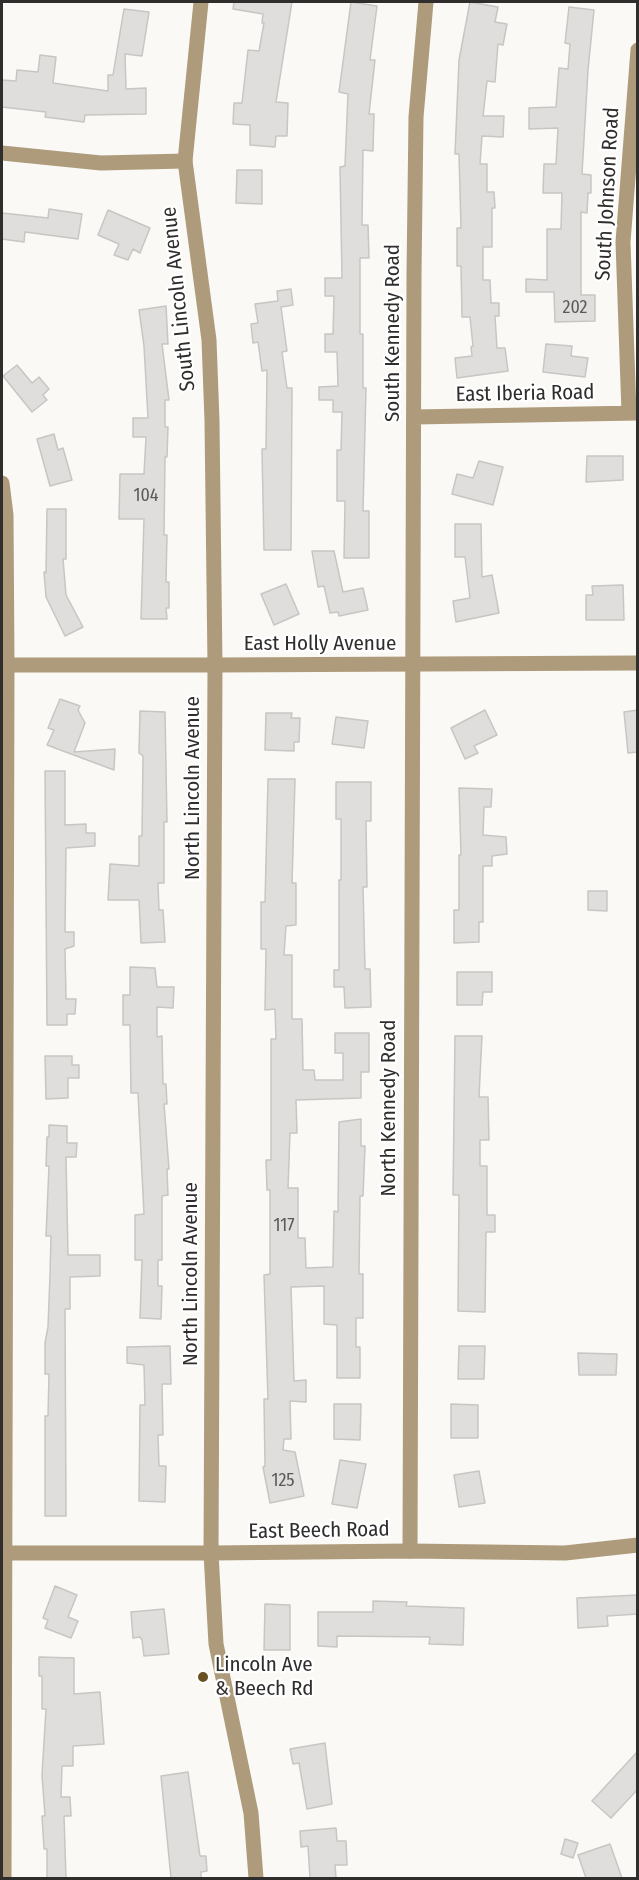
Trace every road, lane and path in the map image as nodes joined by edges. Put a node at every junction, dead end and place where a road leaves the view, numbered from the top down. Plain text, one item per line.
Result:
1 (201, 2) edge
2 (426, 2) edge
3 (638, 50) edge
4 (635, 99) edge
5 (2, 153) edge
6 (185, 161) junction
7 (633, 413) edge
8 (414, 417) junction
9 (2, 483) edge
10 (638, 663) edge
11 (4, 665) edge
12 (215, 665) junction
13 (411, 665) junction
14 (638, 1545) edge
15 (410, 1551) junction
16 (3, 1553) edge
17 (211, 1553) junction
18 (4, 1878) edge
19 (256, 1878) edge

1 - 6 street, South Lincoln Avenue
2 - 8 street, South Kennedy Road
3 - 4 street, South Johnson Road
4 - 7 street, South Johnson Road
5 - 6 street
6 - 12 street, South Lincoln Avenue
7 - 8 street, East Iberia Road
8 - 13 street, South Kennedy Road
9 - 11 street
10 - 13 street, East Holly Avenue
11 - 12 street, East Holly Avenue
11 - 16 street
12 - 13 street, East Holly Avenue
12 - 17 street, North Lincoln Avenue
13 - 15 street, North Kennedy Road
14 - 15 street, East Beech Road
15 - 17 street, East Beech Road
16 - 17 street, East Beech Road
16 - 18 street
17 - 19 street, North Lincoln Avenue

